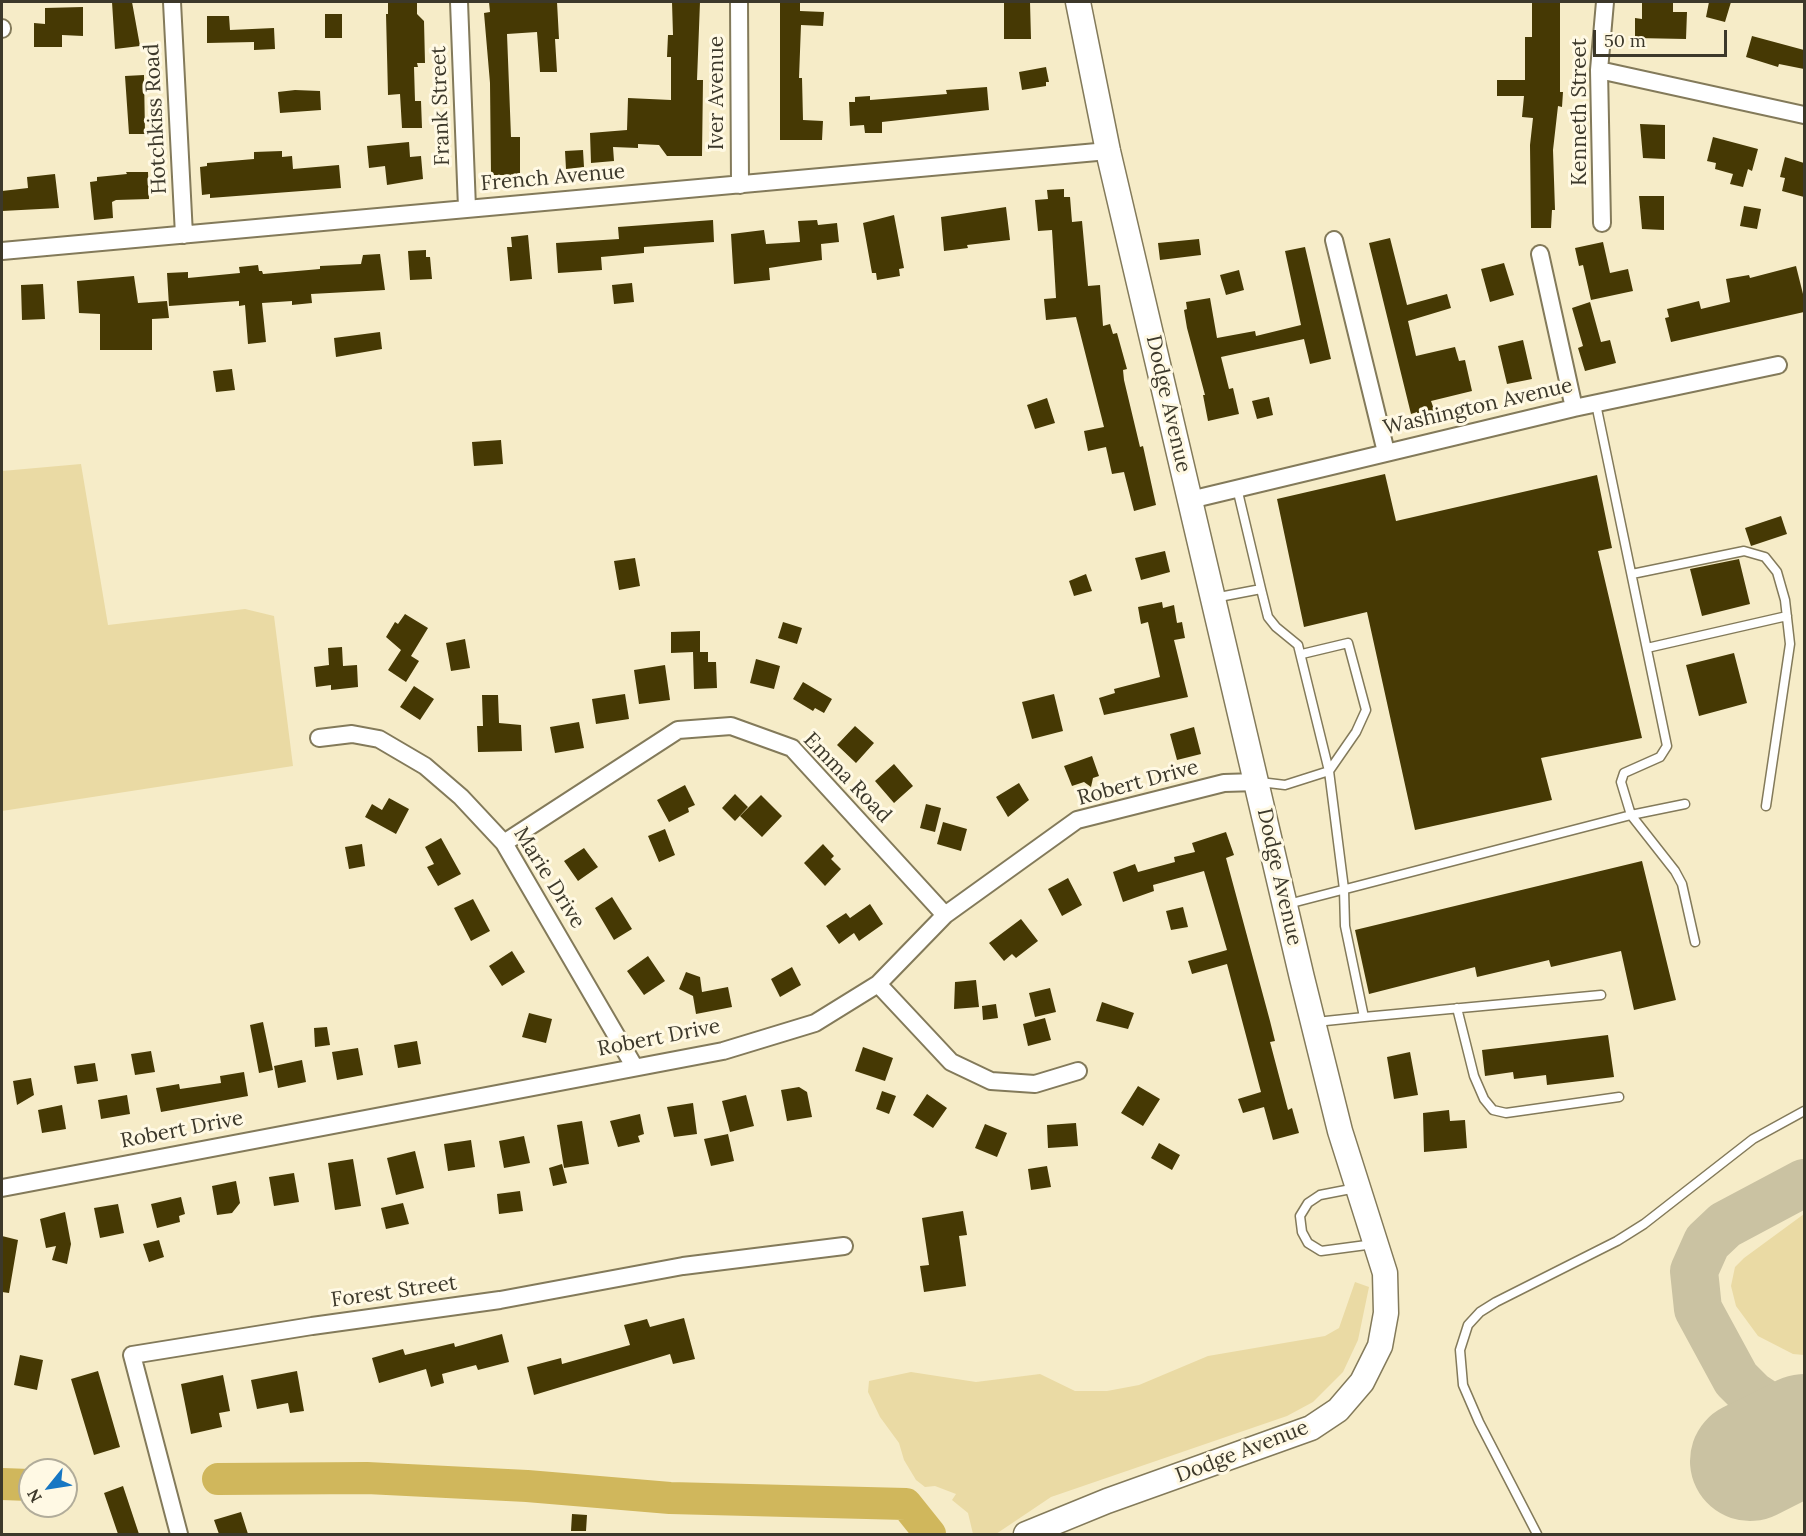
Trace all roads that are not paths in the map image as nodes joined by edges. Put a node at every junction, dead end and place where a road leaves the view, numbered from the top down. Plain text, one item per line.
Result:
1 (172, 2) edge
2 (459, 2) edge
3 (739, 2) edge
4 (1078, 2) edge
5 (1605, 2) edge
6 (1599, 70) junction
7 (1804, 115) edge
8 (1108, 151) junction
9 (740, 184) junction
10 (467, 208) junction
11 (1602, 223) dead end
12 (184, 235) junction
13 (1334, 240) dead end
14 (2, 251) edge
15 (1540, 254) dead end
16 (1778, 365) dead end
17 (1596, 404) junction
18 (1574, 408) junction
19 (1386, 452) junction
20 (1237, 488) junction
21 (1190, 500) junction
22 (1632, 574) junction
23 (1261, 589) junction
24 (1213, 598) junction
25 (1787, 616) junction
26 (1647, 648) junction
27 (1302, 654) junction
28 (319, 738) dead end
29 (1329, 771) junction
30 (1257, 782) junction
31 (1685, 804) dead end
32 (1766, 806) dead end
33 (1630, 815) junction
34 (504, 843) junction
35 (1344, 889) junction
36 (1285, 905) junction
37 (945, 915) junction
38 (1695, 942) dead end
39 (878, 984) junction
40 (1601, 995) dead end
41 (1457, 1008) junction
42 (1364, 1017) junction
43 (1313, 1023) junction
44 (634, 1066) junction
45 (1078, 1071) dead end
46 (1619, 1097) dead end
47 (1804, 1111) edge
48 (2, 1188) edge
49 (1357, 1188) junction
50 (1376, 1244) junction
51 (844, 1246) dead end
52 (179, 1534) edge
53 (1026, 1534) edge
54 (1537, 1534) edge

1 - 12 street, Hotchkiss Road
2 - 10 street, Frank Street
3 - 9 street, Iver Avenue
4 - 8 main road, Dodge Avenue
5 - 6 street, Kenneth Street
6 - 7 street
6 - 11 street, Kenneth Street
8 - 9 street, French Avenue
8 - 21 main road, Dodge Avenue
9 - 10 street, French Avenue
10 - 12 street, French Avenue
12 - 14 street, French Avenue
13 - 19 street
15 - 18 street
16 - 17 street, Washington Avenue
17 - 18 street, Washington Avenue
17 - 22 lane
18 - 19 street, Washington Avenue
19 - 20 street, Washington Avenue
20 - 21 street, Washington Avenue
20 - 23 lane
21 - 24 main road, Dodge Avenue
22 - 25 lane
22 - 26 lane
23 - 24 lane
23 - 27 lane
24 - 30 main road, Dodge Avenue
25 - 26 lane
25 - 32 lane
26 - 33 lane
27 - 29 lane
27 - 29 lane
28 - 34 street, Marie Drive
29 - 30 lane
29 - 35 lane
30 - 36 main road, Dodge Avenue
30 - 37 street, Robert Drive
31 - 33 lane
33 - 35 lane
33 - 38 lane
34 - 37 street, Emma Road
34 - 44 street, Marie Drive
35 - 36 lane
35 - 42 lane
36 - 43 main road, Dodge Avenue
37 - 39 street, Robert Drive
39 - 44 street, Robert Drive
39 - 45 street
40 - 41 lane
41 - 42 lane
41 - 46 lane
42 - 43 lane
43 - 49 main road, Dodge Avenue
44 - 48 street, Robert Drive
47 - 54 lane
49 - 50 main road, Dodge Avenue
49 - 50 lane
50 - 53 main road, Dodge Avenue
51 - 52 street, Forest Street

